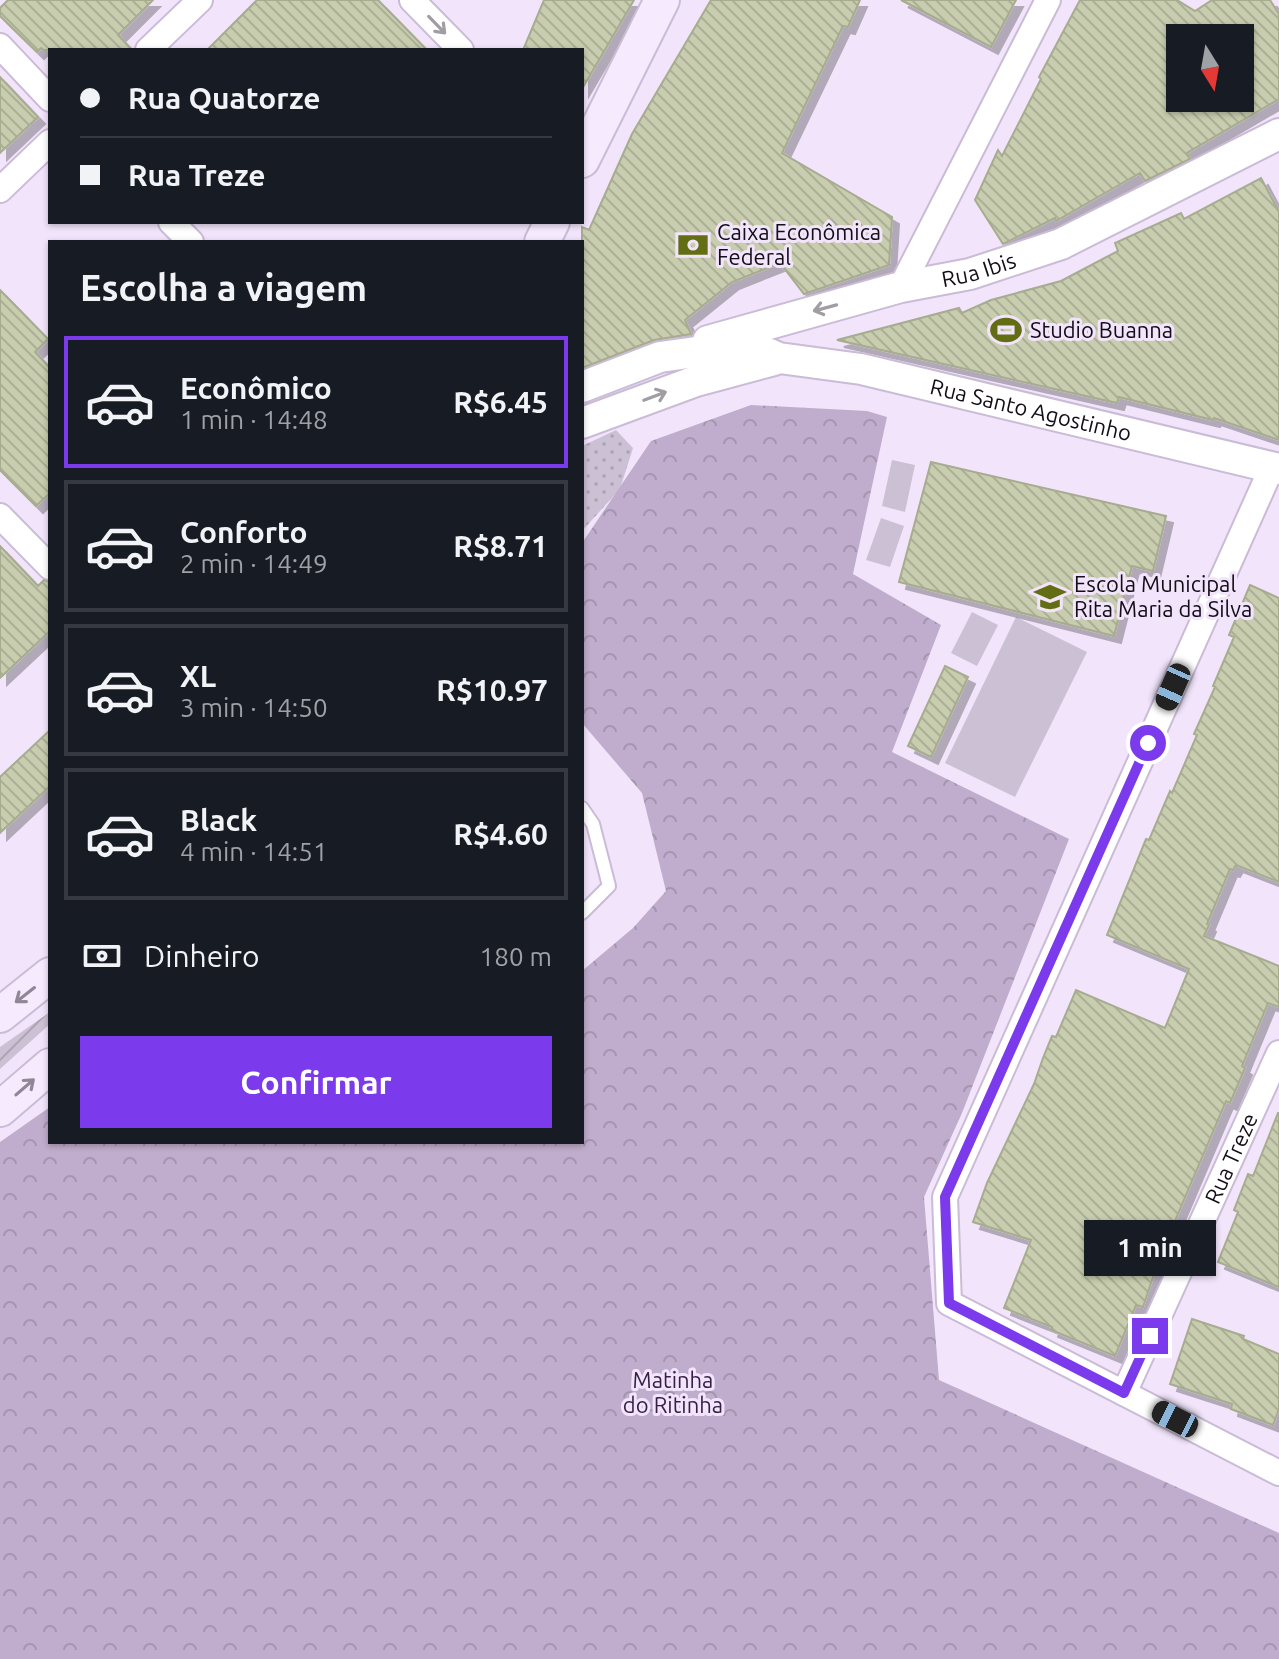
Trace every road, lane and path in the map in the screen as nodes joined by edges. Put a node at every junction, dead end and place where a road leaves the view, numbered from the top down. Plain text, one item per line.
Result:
1 (200, 0) edge
2 (412, 0) edge
3 (662, 0) edge
4 (1048, 0) edge
5 (0, 46) edge
6 (150, 48) edge
7 (459, 48) edge
8 (48, 97) edge
9 (1276, 142) edge
10 (48, 144) edge
11 (584, 156) edge
12 (0, 190) edge
13 (173, 224) edge
14 (189, 240) edge
15 (901, 287) junction
16 (660, 357) junction
17 (779, 358) junction
18 (584, 386) edge
19 (584, 422) edge
20 (1275, 468) edge
21 (0, 516) edge
22 (48, 565) edge
23 (584, 811) edge
24 (584, 911) edge
25 (48, 977) edge
26 (0, 1015) edge
27 (1279, 1053) edge
28 (48, 1068) edge
29 (0, 1109) edge
30 (1124, 1393) junction
31 (1279, 1473) edge

1 - 6 street
2 -> 7 street
3 - 11 main road
4 - 15 street
5 - 8 street
9 - 15 street, Rua Ibis
10 - 12 street
13 - 14 street
15 -> 16 street, Rua Ibis
16 - 17 street, Rua Santo Agostinho
16 - 18 street, Rua Santo Agostinho
19 -> 17 street, Rua Santo Agostinho
17 - 20 street, Rua Santo Agostinho
20 - 30 street
21 - 22 street
23 - 24 lane
25 -> 26 main road
27 - 30 street, Rua Treze
29 -> 28 main road
30 - 31 street

